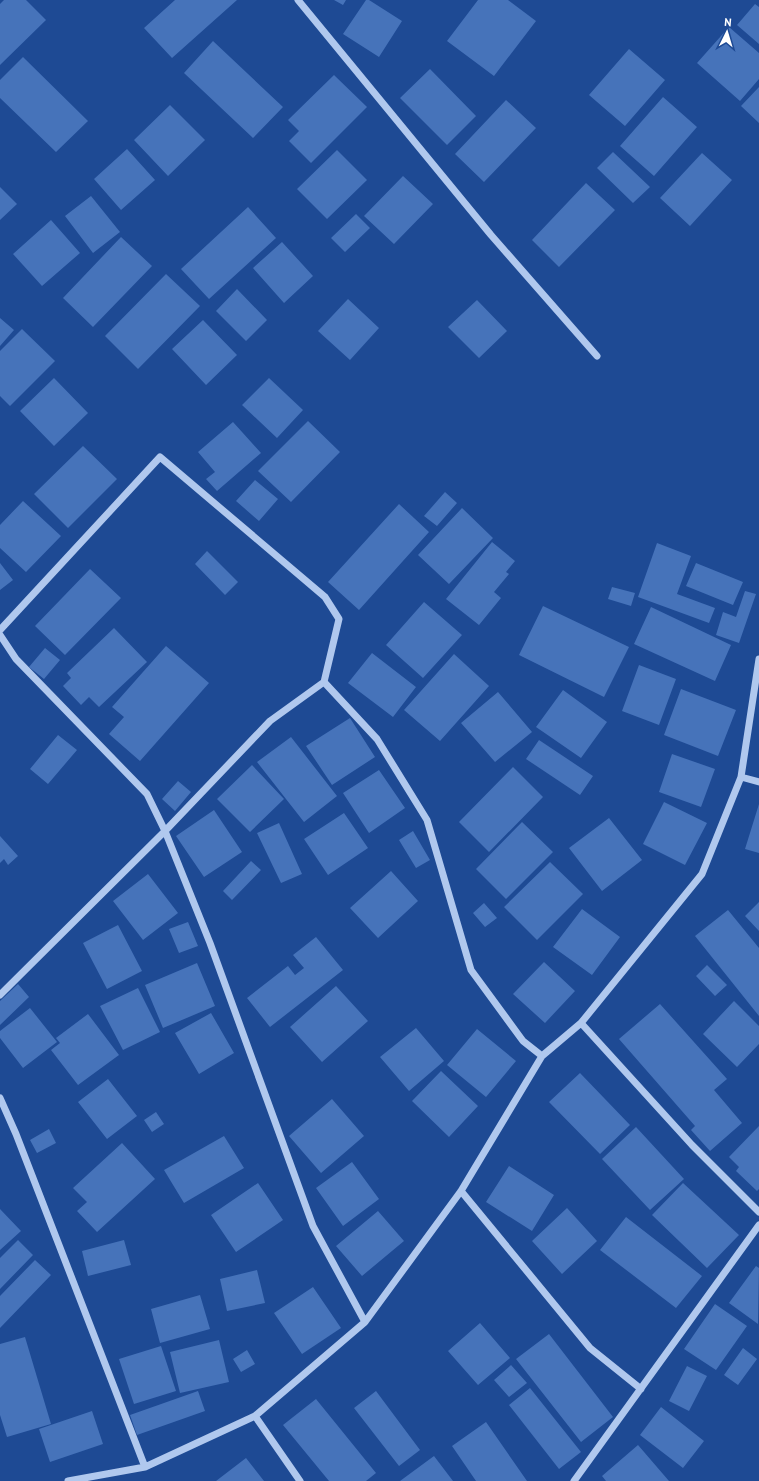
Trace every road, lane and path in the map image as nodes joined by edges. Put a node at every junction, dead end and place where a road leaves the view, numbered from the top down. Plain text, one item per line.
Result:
1 (298, 0) edge
2 (597, 356) dead end
3 (0, 630) edge
4 (0, 636) edge
5 (759, 659) edge
6 (324, 682) junction
7 (741, 777) junction
8 (759, 782) edge
9 (165, 831) junction
10 (0, 995) edge
11 (582, 1023) junction
12 (542, 1056) junction
13 (0, 1098) edge
14 (461, 1191) junction
15 (759, 1212) edge
16 (759, 1225) edge
17 (365, 1322) junction
18 (641, 1389) junction
19 (255, 1416) junction
20 (145, 1466) junction
21 (68, 1481) edge
22 (300, 1481) edge
23 (574, 1481) edge

1 - 2 street
3 - 6 street
4 - 9 street
5 - 7 street
6 - 9 street
6 - 12 street
7 - 8 street
7 - 11 street
9 - 10 street
9 - 17 street
11 - 12 street
11 - 15 street
12 - 14 street
13 - 20 street
14 - 17 street
14 - 18 street
16 - 18 street
17 - 19 street
18 - 23 street
19 - 20 street
19 - 22 street
20 - 21 street

